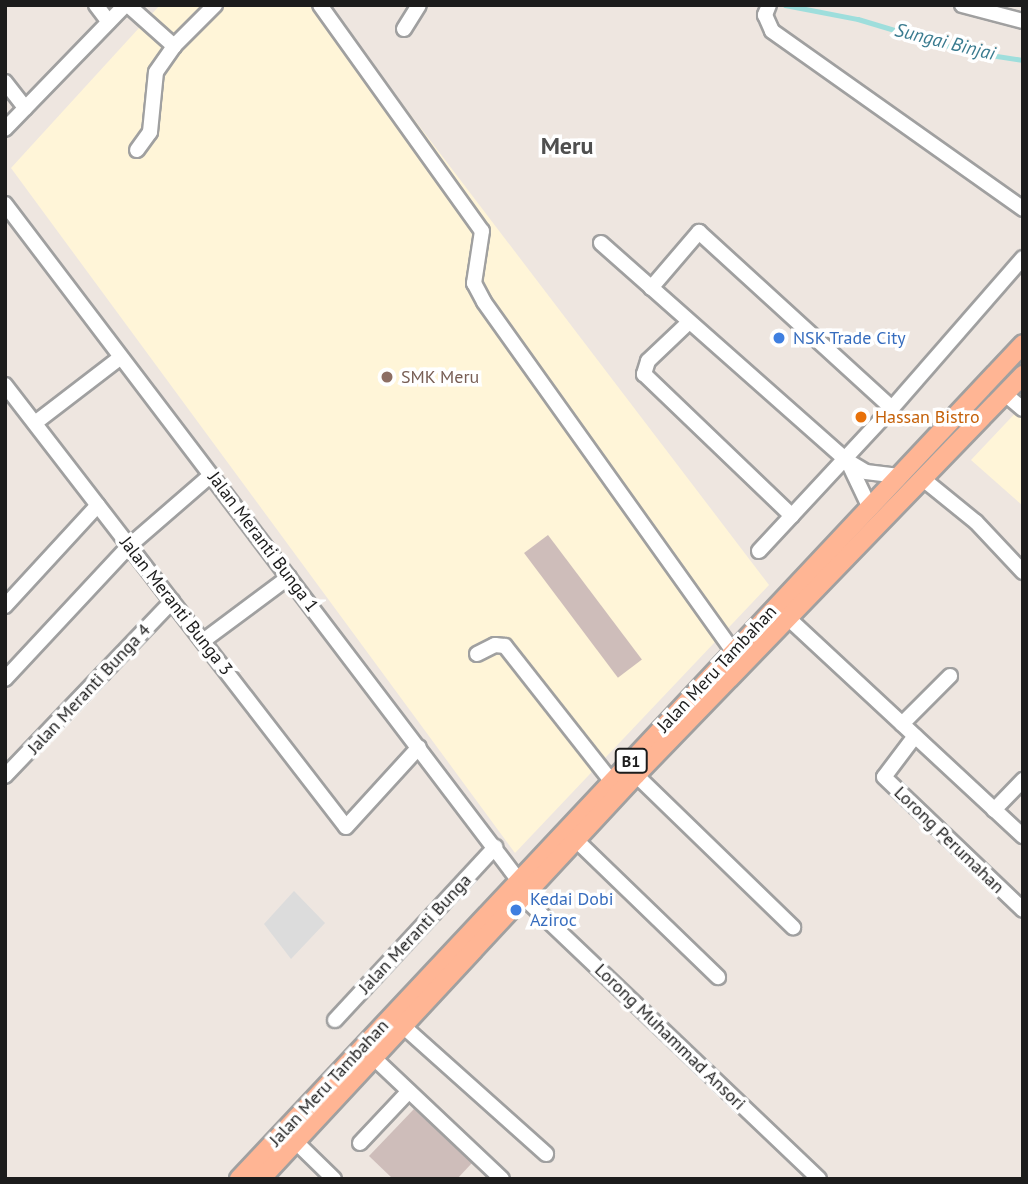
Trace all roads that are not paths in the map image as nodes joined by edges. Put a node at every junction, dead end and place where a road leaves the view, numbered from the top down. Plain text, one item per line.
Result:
1 (96, 5) edge
2 (126, 5) edge
3 (215, 5) edge
4 (320, 5) edge
5 (419, 5) edge
6 (962, 5) edge
7 (767, 10) edge
8 (1023, 21) edge
9 (109, 22) junction
10 (404, 29) dead end
11 (174, 46) junction
12 (5, 82) edge
13 (26, 108) junction
14 (5, 129) edge
15 (137, 150) dead end
16 (5, 204) edge
17 (1021, 204) edge
18 (601, 243) dead end
19 (1023, 258) edge
20 (651, 288) junction
21 (688, 323) junction
22 (1023, 344) edge
23 (121, 357) junction
24 (1023, 375) edge
25 (5, 385) edge
26 (1005, 394) junction
27 (892, 408) junction
28 (1023, 410) edge
29 (35, 423) junction
30 (846, 460) junction
31 (211, 475) junction
32 (897, 476) junction
33 (923, 479) junction
34 (98, 505) junction
35 (869, 506) junction
36 (792, 516) junction
37 (129, 546) junction
38 (759, 551) dead end
39 (1023, 572) edge
40 (289, 577) junction
41 (8, 598) edge
42 (172, 601) junction
43 (787, 617) junction
44 (203, 641) junction
45 (733, 651) junction
46 (477, 654) dead end
47 (950, 676) dead end
48 (5, 679) edge
49 (902, 724) junction
50 (915, 736) junction
51 (419, 747) junction
52 (6, 775) edge
53 (636, 775) junction
54 (1023, 780) edge
55 (612, 782) junction
56 (994, 810) junction
57 (1023, 836) edge
58 (575, 839) junction
59 (495, 847) junction
60 (520, 888) junction
61 (1023, 910) edge
62 (793, 927) dead end
63 (718, 977) dead end
64 (335, 1020) dead end
65 (403, 1026) junction
66 (374, 1058) junction
67 (409, 1091) junction
68 (296, 1142) junction
69 (360, 1143) dead end
70 (546, 1154) dead end
71 (495, 1176) edge
72 (239, 1179) edge
73 (261, 1179) edge
74 (334, 1179) edge
75 (818, 1179) edge

1 - 9 street
2 - 9 street
2 - 11 street
3 - 11 street
4 - 45 street
5 - 10 street
6 - 8 street
7 - 17 street
9 - 13 street
11 - 15 street
12 - 13 street
13 - 14 street
16 - 23 street, Jalan Meranti Bunga 1
18 - 20 street
19 - 27 street
20 - 21 street
20 - 27 street
21 - 30 street
21 - 36 street
22 - 32 main road, Jalan Meru Tambahan / B1
23 - 29 street
23 - 31 street, Jalan Meranti Bunga 1
24 - 26 main road, Jalan Meru Tambahan / B1
25 - 29 street, Jalan Meranti Bunga 3
26 - 28 street
26 - 33 main road, Jalan Meru Tambahan / B1
27 - 30 street
29 - 34 street, Jalan Meranti Bunga 3
30 - 32 street
30 - 35 street
30 - 36 street
31 - 37 street
31 - 40 street, Jalan Meranti Bunga 1
32 - 35 main road, Jalan Meru Tambahan / B1
33 - 39 street
33 - 43 main road, Jalan Meru Tambahan / B1
34 - 37 street, Jalan Meranti Bunga 3
34 - 41 street
35 - 45 main road, Jalan Meru Tambahan / B1
36 - 38 street
37 - 42 street, Jalan Meranti Bunga 3
37 - 48 street
40 - 44 street
40 - 51 street, Jalan Meranti Bunga 1
42 - 44 street, Jalan Meranti Bunga 3
42 - 52 street, Jalan Meranti Bunga 4
43 - 49 street
43 - 53 main road, Jalan Meru Tambahan / B1
44 - 51 street, Jalan Meranti Bunga 3
45 - 55 main road, Jalan Meru Tambahan / B1
46 - 55 street
47 - 49 street
49 - 50 street
50 - 56 street
50 - 61 street, Lorong Perumahan
51 - 59 street, Jalan Meranti Bunga 1
53 - 58 main road, Jalan Meru Tambahan / B1
53 - 62 street
54 - 56 street
55 - 60 main road, Jalan Meru Tambahan / B1
56 - 57 street
58 - 60 main road, Jalan Meru Tambahan / B1
58 - 63 street
59 - 60 street, Jalan Meranti Bunga 1
59 - 64 street, Jalan Meranti Bunga
60 - 65 main road, Jalan Meru Tambahan / B1
60 - 72 main road, Jalan Meru Tambahan / B1
60 - 75 street, Lorong Muhammad Ansori
65 - 66 main road, Jalan Meru Tambahan / B1
65 - 70 street
66 - 67 street
66 - 68 main road, Jalan Meru Tambahan / B1
67 - 69 street
67 - 71 street
68 - 73 main road, Jalan Meru Tambahan / B1
68 - 74 street

